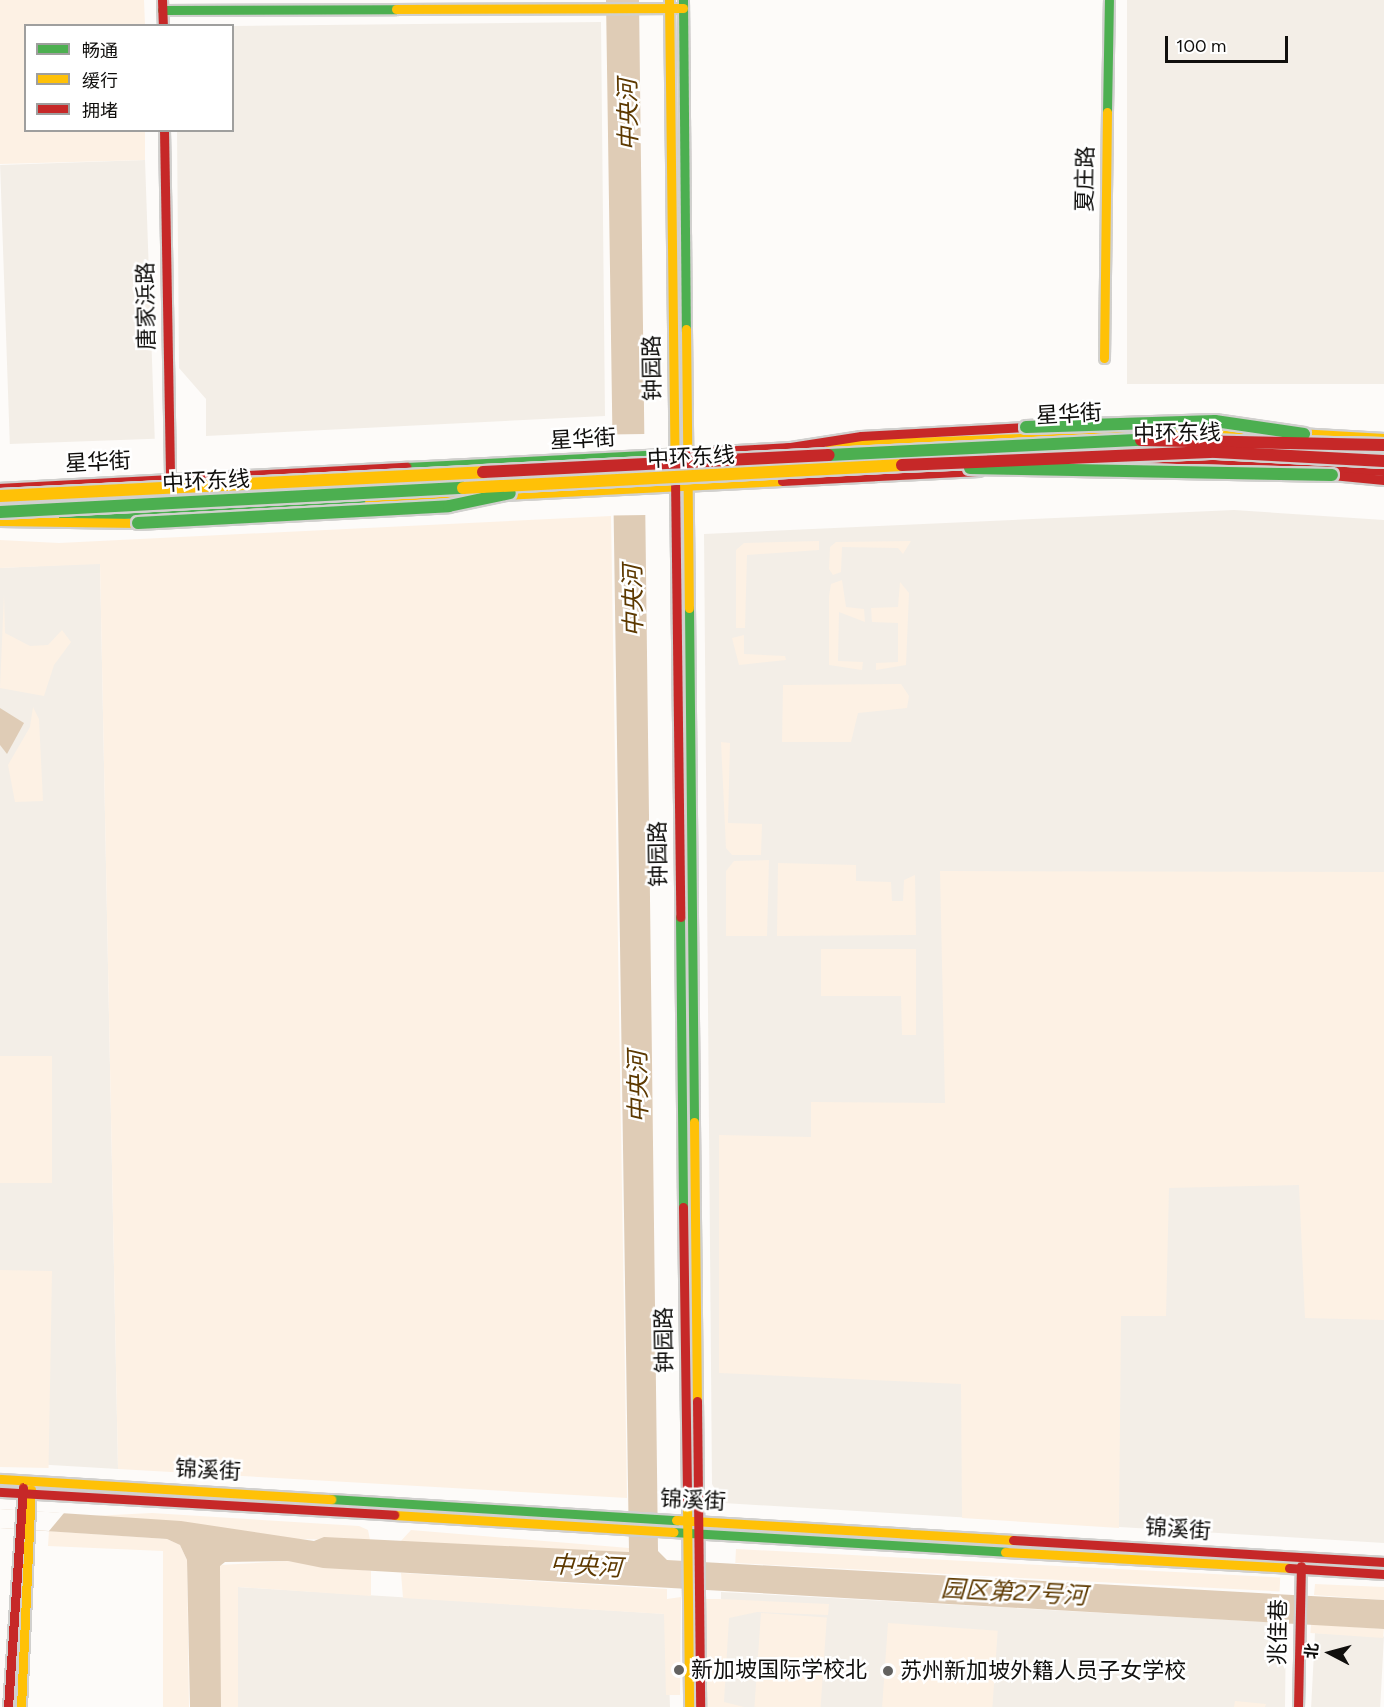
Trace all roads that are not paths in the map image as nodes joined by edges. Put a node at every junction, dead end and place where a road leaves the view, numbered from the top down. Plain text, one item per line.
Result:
1 (1108, 0) edge
2 (669, 4) edge
3 (683, 4) edge
4 (162, 5) edge
5 (163, 24) edge
6 (164, 132) edge
7 (1104, 358) dead end
8 (1384, 438) edge
9 (1335, 441) junction
10 (1384, 445) edge
11 (784, 448) junction
12 (687, 454) junction
13 (674, 455) junction
14 (1384, 461) edge
15 (927, 465) junction
16 (1384, 471) edge
17 (170, 480) junction
18 (1384, 480) edge
19 (682, 484) junction
20 (546, 486) junction
21 (0, 488) edge
22 (0, 496) edge
23 (0, 512) edge
24 (0, 520) edge
25 (0, 1479) edge
26 (30, 1487) junction
27 (0, 1492) edge
28 (19, 1493) junction
29 (25, 1511) junction
30 (686, 1527) junction
31 (699, 1528) junction
32 (23, 1530) junction
33 (691, 1559) junction
34 (1384, 1562) edge
35 (1301, 1563) junction
36 (1384, 1574) edge
37 (692, 1594) junction
38 (9, 1707) edge
39 (21, 1707) edge
40 (689, 1707) edge
41 (700, 1707) edge
42 (1298, 1707) edge

1 - 7 main road, 夏庄路
2 - 3 main road
2 - 4 main road
2 - 13 main road, 钟园路
3 - 12 main road, 钟园路
4 - 5 main road
6 - 17 main road, 唐家浜路
8 - 11 main road, 星华街
9 - 10 main road, 中环东线, bridge
9 - 11 main road, bridge
9 - 22 main road, 中环东线, bridge
11 - 12 main road, 星华街
12 - 13 main road, 星华街
12 - 19 main road, 钟园路
13 - 17 main road, 星华街
13 - 19 main road, 钟园路
14 - 15 main road, 中环东线, bridge
15 - 18 main road, bridge
15 - 20 main road, 中环东线, bridge
16 - 19 main road
17 - 21 main road, 星华街
19 - 24 main road
19 - 30 main road, 钟园路
19 - 31 main road, 钟园路
20 - 23 main road, 中环东线, bridge
20 - 24 main road, bridge
25 - 26 main road, 锦溪街
26 - 28 main road
26 - 29 main road
26 - 30 main road, 锦溪街
27 - 28 main road
28 - 29 main road
29 - 32 main road
30 - 31 main road, 锦溪街
30 - 33 main road, 钟园路
31 - 33 main road, 钟园路
31 - 35 main road, 锦溪街
32 - 38 main road
32 - 39 main road
33 - 37 main road, 钟园路
34 - 35 main road, 锦溪街
35 - 36 main road, 锦溪街
35 - 42 main road, 兆佳巷
37 - 40 main road, 钟园路
37 - 41 main road, 钟园路

